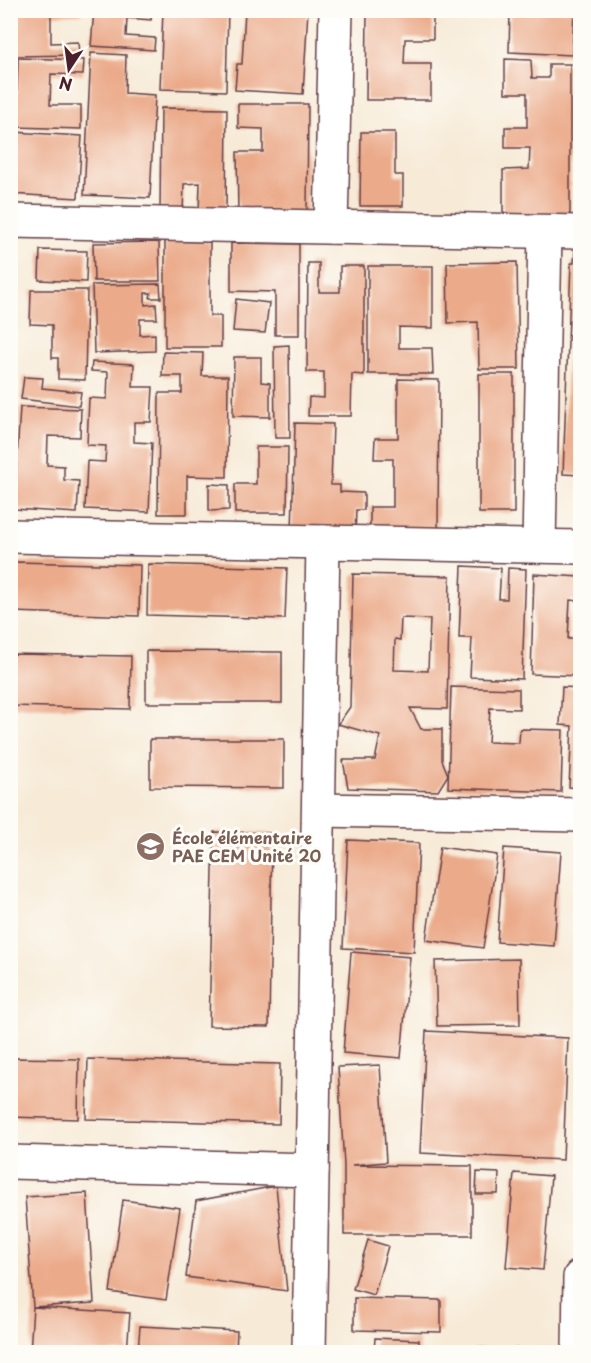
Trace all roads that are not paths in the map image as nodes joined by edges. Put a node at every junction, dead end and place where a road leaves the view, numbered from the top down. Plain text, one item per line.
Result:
1 (336, 10) edge
2 (10, 221) edge
3 (332, 228) junction
4 (545, 232) junction
5 (580, 232) edge
6 (10, 536) edge
7 (323, 542) junction
8 (539, 546) junction
9 (580, 547) edge
10 (319, 810) junction
11 (580, 815) edge
12 (10, 1162) edge
13 (312, 1170) junction
14 (580, 1277) edge
15 (309, 1353) edge
16 (579, 1353) edge

1 - 3 street
2 - 3 street
3 - 4 street
4 - 5 street
4 - 8 street
6 - 7 street
7 - 8 street
7 - 10 street
8 - 9 street
10 - 11 street
10 - 13 street
12 - 13 street
13 - 15 street
14 - 16 street

